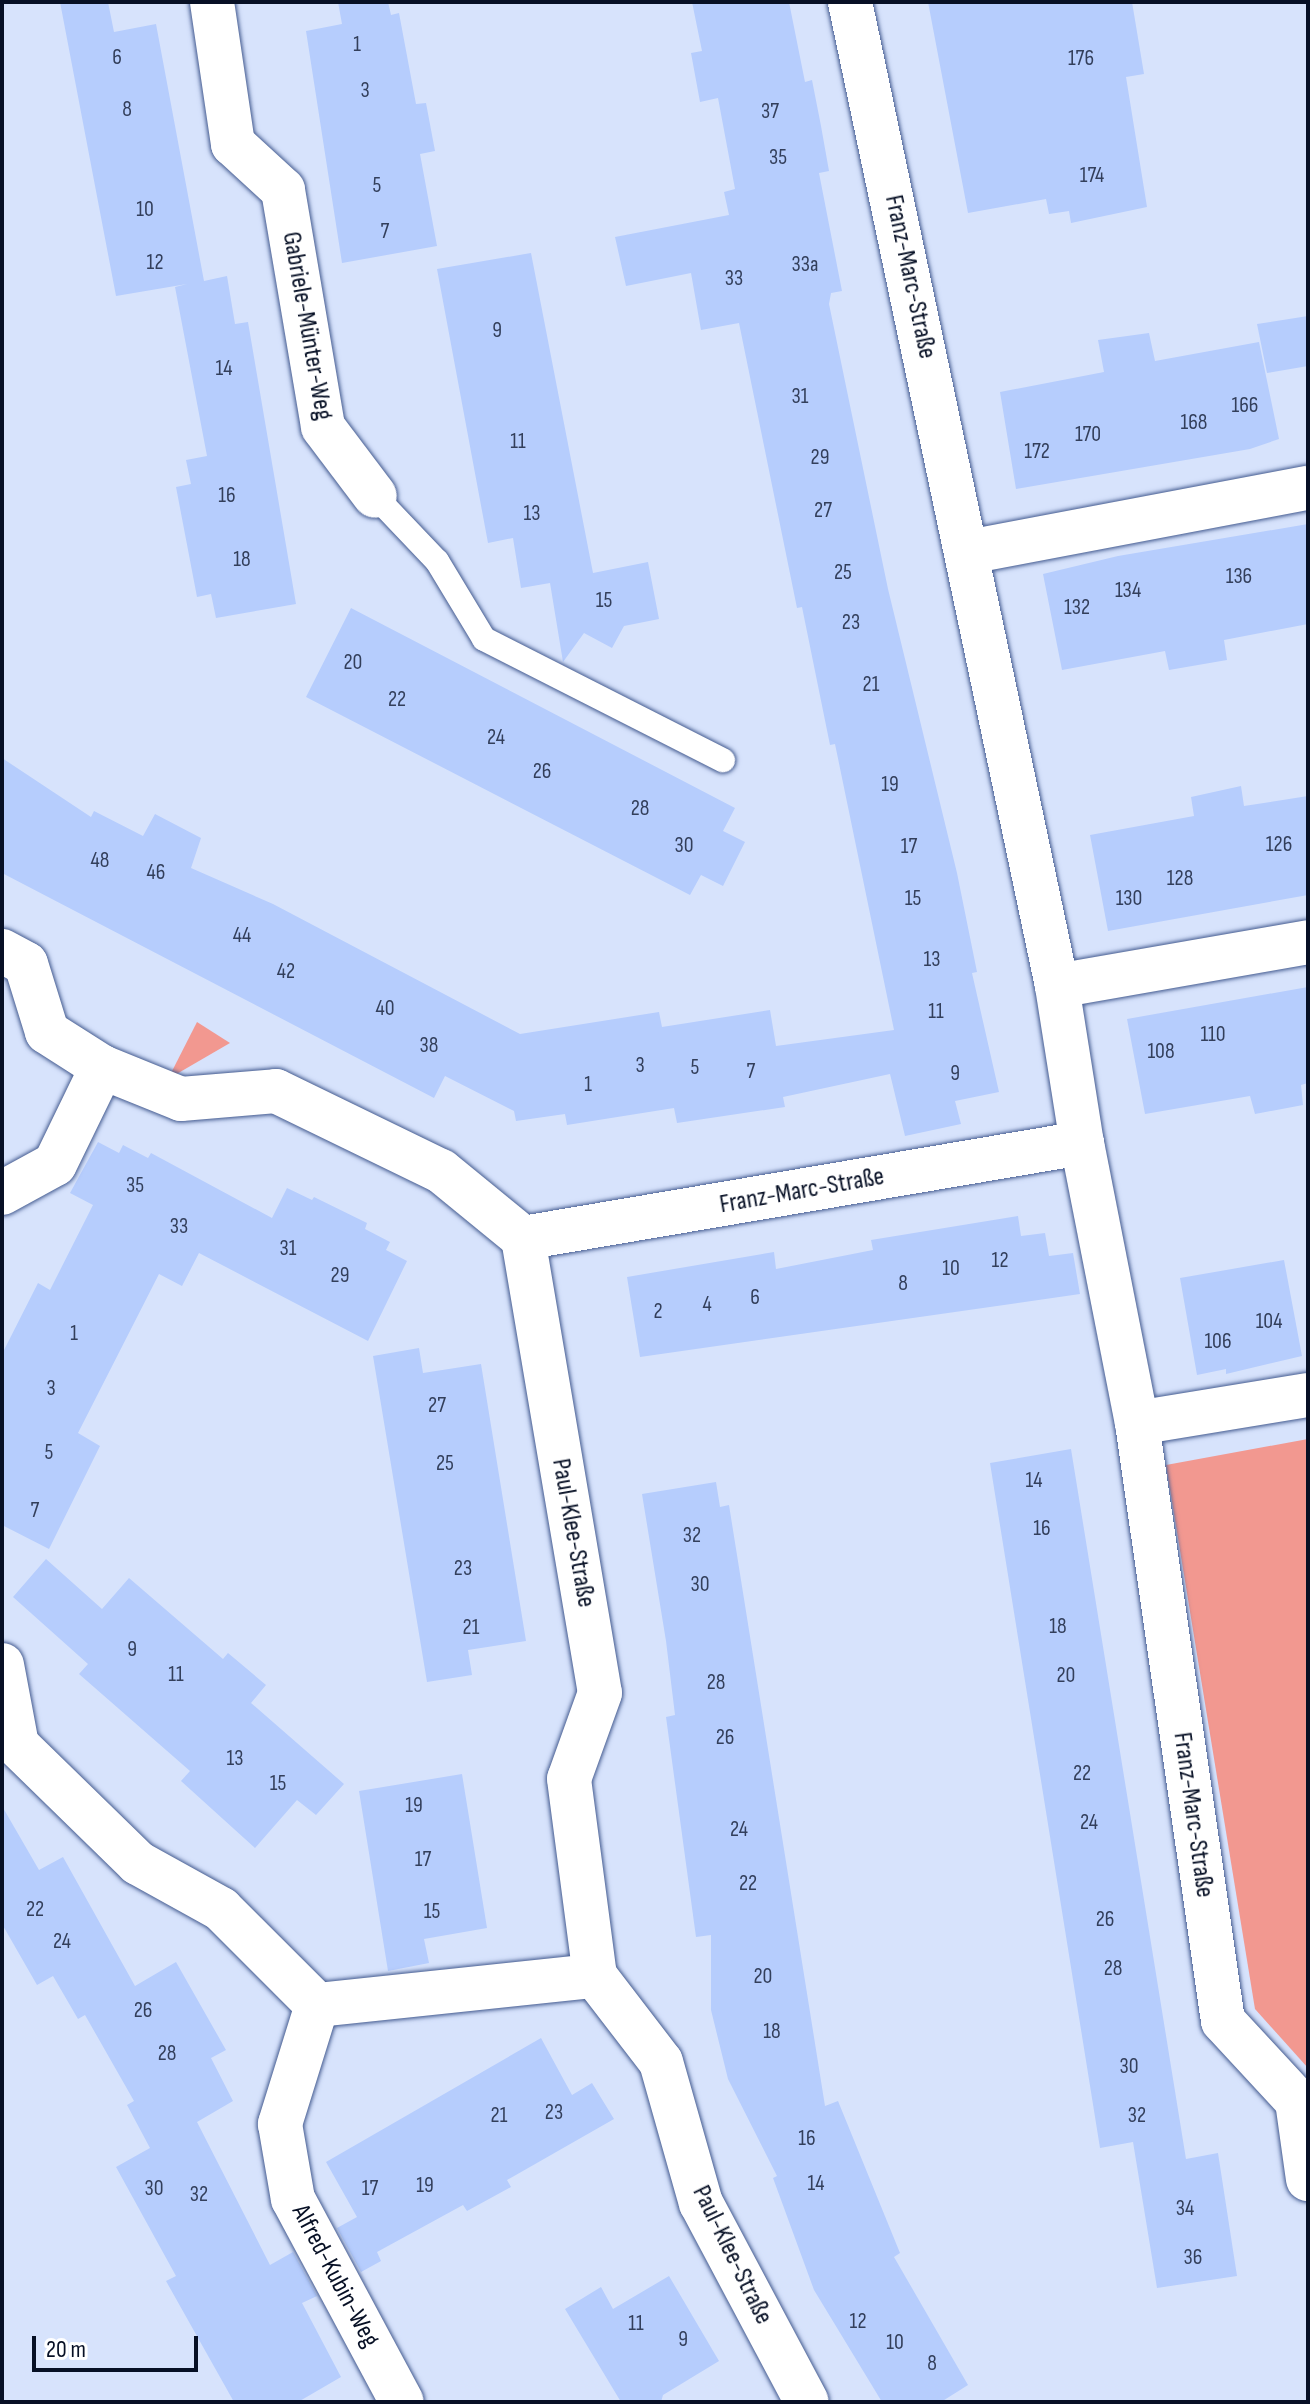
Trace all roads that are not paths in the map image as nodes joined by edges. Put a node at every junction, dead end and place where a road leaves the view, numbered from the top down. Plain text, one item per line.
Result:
1 (212, 2) edge
2 (850, 2) edge
3 (1308, 488) edge
4 (375, 496) joint
5 (968, 552) junction
6 (723, 760) dead end
7 (1308, 942) edge
8 (2, 951) edge
9 (1057, 986) junction
10 (102, 1067) junction
11 (1082, 1143) junction
12 (2, 1193) edge
13 (523, 1238) junction
14 (1308, 1395) edge
15 (1137, 1423) junction
16 (2, 1665) edge
17 (595, 1976) junction
18 (317, 2005) junction
19 (1308, 2179) edge
20 (402, 2402) edge
21 (807, 2402) edge

1 - 4 street, Gabriele-Münter-Weg
2 - 5 street, Franz-Marc-Straße
3 - 5 street
4 - 6 lane, Gabriele-Münter-Weg
5 - 9 street, Franz-Marc-Straße
7 - 9 street
8 - 10 street
9 - 11 street, Franz-Marc-Straße
10 - 12 street
10 - 13 street
11 - 13 street, Franz-Marc-Straße
11 - 15 street, Franz-Marc-Straße
13 - 17 street, Paul-Klee-Straße
14 - 15 street
15 - 19 street, Franz-Marc-Straße
16 - 18 street
17 - 18 street
17 - 21 street, Paul-Klee-Straße
18 - 20 street, Alfred-Kubin-Weg

